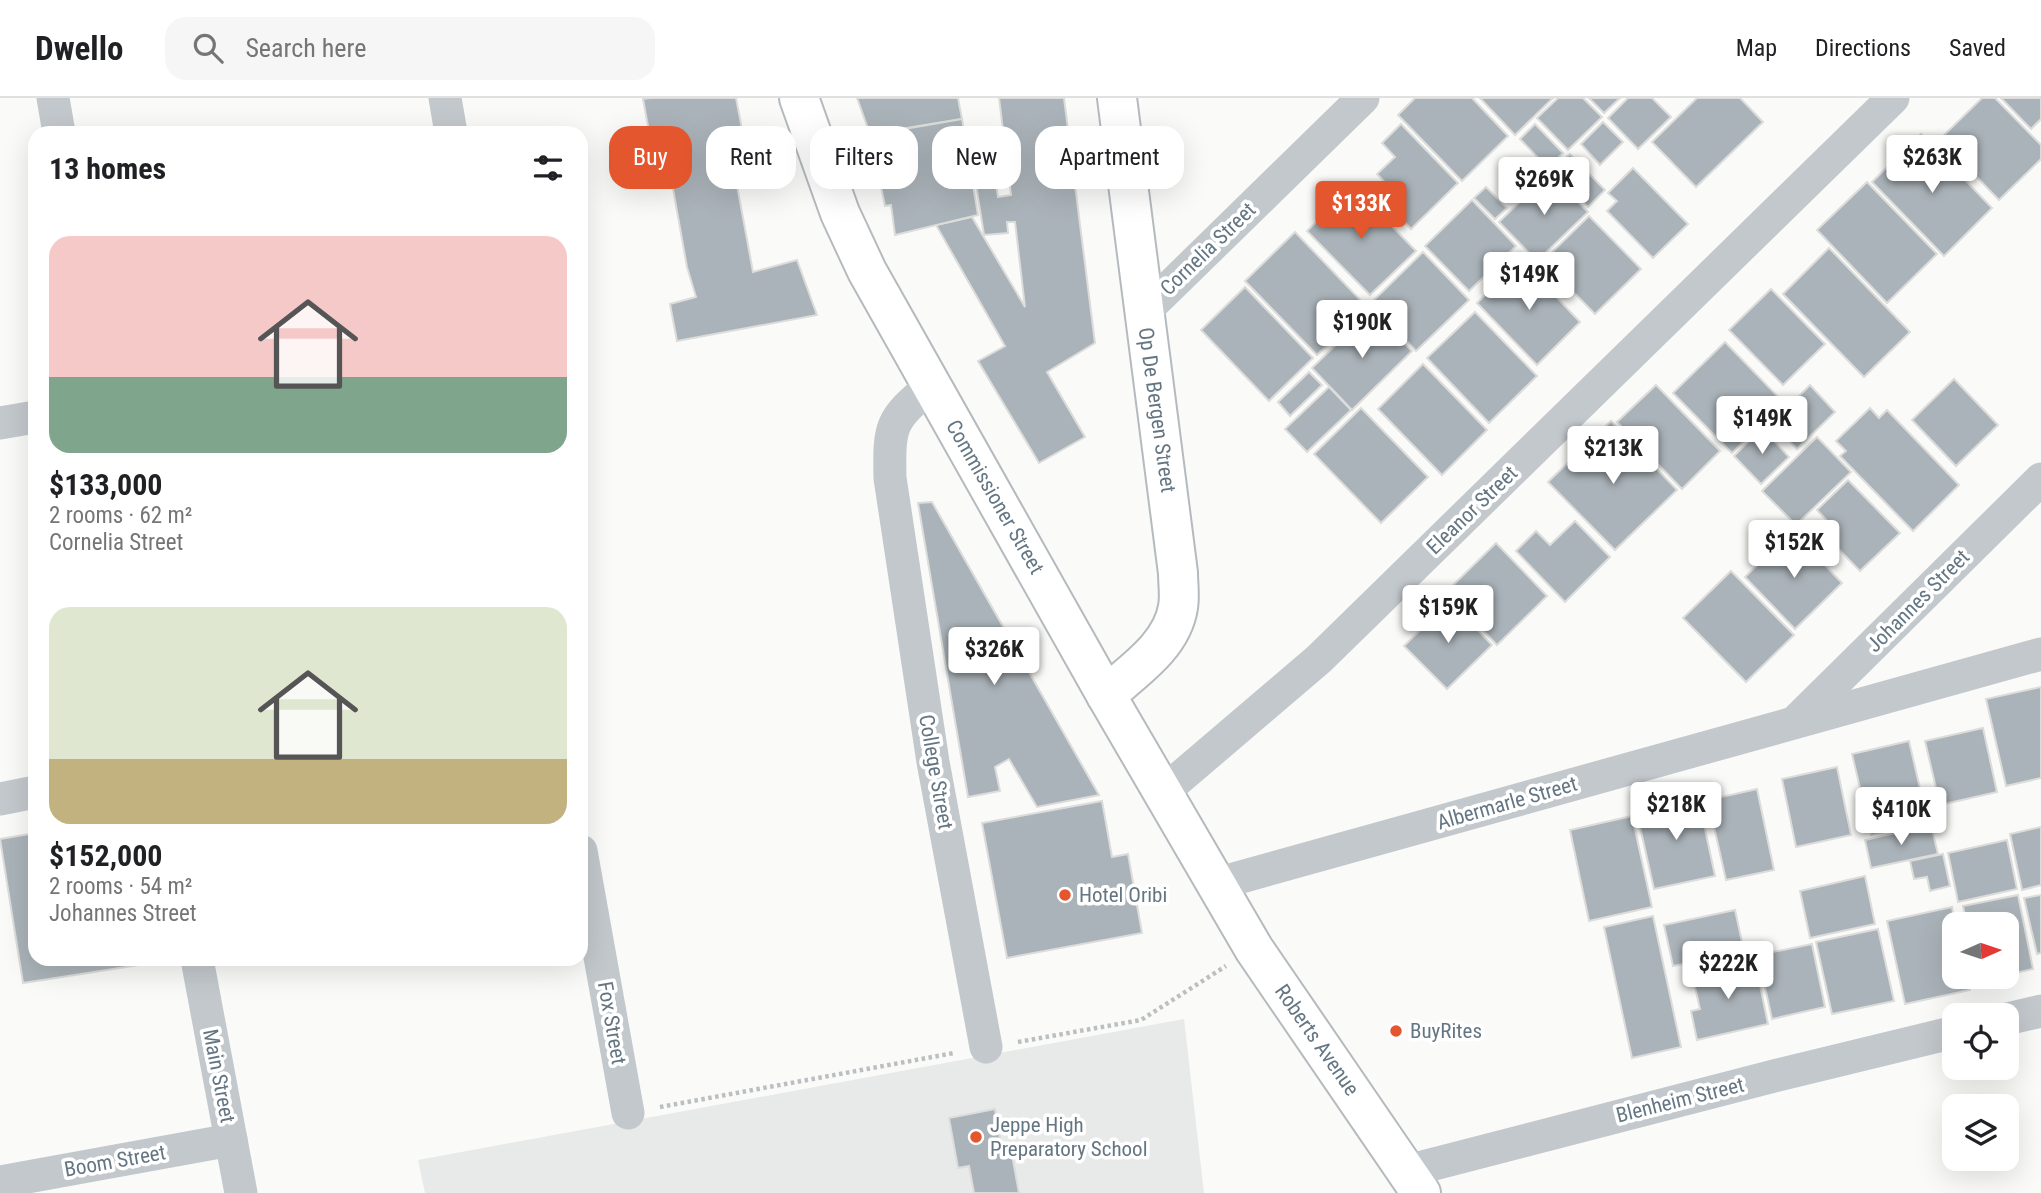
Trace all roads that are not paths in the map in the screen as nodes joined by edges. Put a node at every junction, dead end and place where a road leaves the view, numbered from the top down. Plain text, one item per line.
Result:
1 (53, 98) edge
2 (445, 98) edge
3 (799, 98) edge
4 (1117, 98) edge
5 (1363, 98) edge
6 (1893, 98) edge
7 (58, 126) edge
8 (450, 126) edge
9 (1144, 312) junction
10 (932, 386) junction
11 (28, 418) edge
12 (0, 423) edge
13 (2041, 479) edge
14 (2041, 654) edge
15 (1105, 695) junction
16 (1794, 723) junction
17 (28, 793) edge
18 (1161, 793) junction
19 (0, 799) edge
20 (1216, 884) junction
21 (588, 890) edge
22 (198, 966) edge
23 (2041, 1011) edge
24 (2019, 1016) edge
25 (1942, 1035) edge
26 (986, 1048) road end
27 (628, 1113) road end
28 (230, 1140) junction
29 (0, 1182) edge
30 (1414, 1182) edge
31 (240, 1193) edge

1 - 7 street
2 - 8 street
3 - 10 main road, Commissioner Street
4 - 9 main road, Op De Bergen Street
5 - 9 street, Cornelia Street
6 - 18 street, Eleanor Street
9 - 15 main road, Op De Bergen Street
10 - 15 main road, Commissioner Street
10 - 26 street, College Street
11 - 12 street
13 - 16 street, Johannes Street
14 - 16 street, Albermarle Street
15 - 18 main road, Commissioner Street
16 - 20 street, Albermarle Street
17 - 19 street
18 - 20 main road, Commissioner Street
20 - 30 main road, Roberts Avenue
21 - 27 street, Fox Street
22 - 28 street, Main Street
23 - 24 street
25 - 30 street, Blenheim Street
28 - 29 street, Boom Street
28 - 31 street, Main Street

